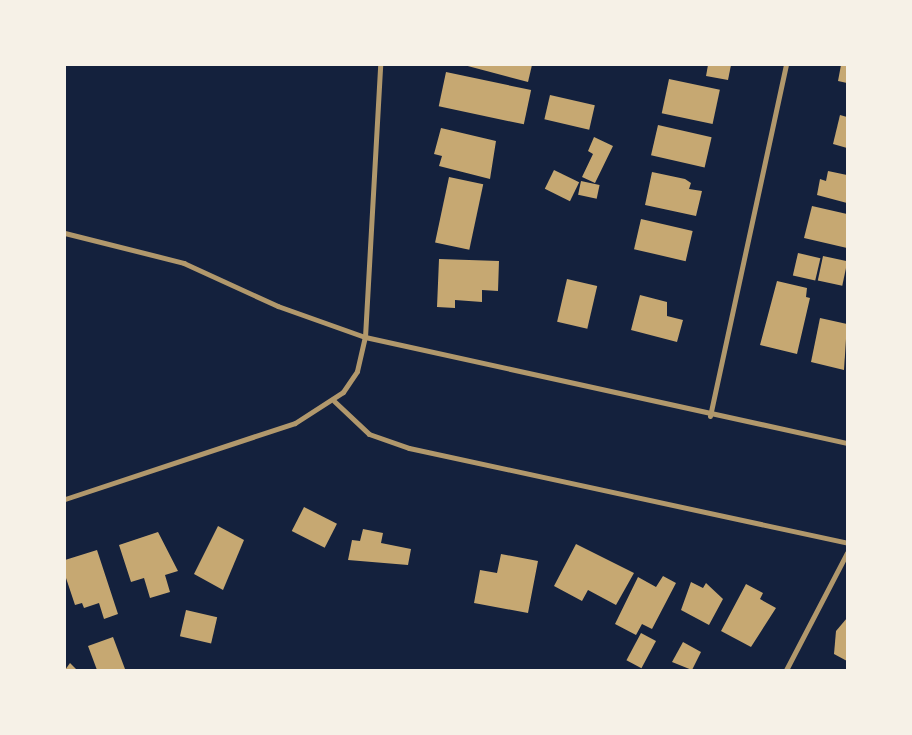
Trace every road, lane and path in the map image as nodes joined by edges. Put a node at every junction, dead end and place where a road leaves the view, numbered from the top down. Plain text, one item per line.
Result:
1 (380, 65) edge
2 (786, 65) edge
3 (65, 233) edge
4 (365, 337) junction
5 (334, 401) junction
6 (710, 416) junction
7 (847, 442) edge
8 (65, 499) edge
9 (847, 544) edge
10 (847, 553) edge
11 (786, 670) edge

1 - 4 street
2 - 6 street
3 - 4 street
4 - 5 street
4 - 6 street
5 - 8 street
5 - 9 street
6 - 7 street
10 - 11 street

